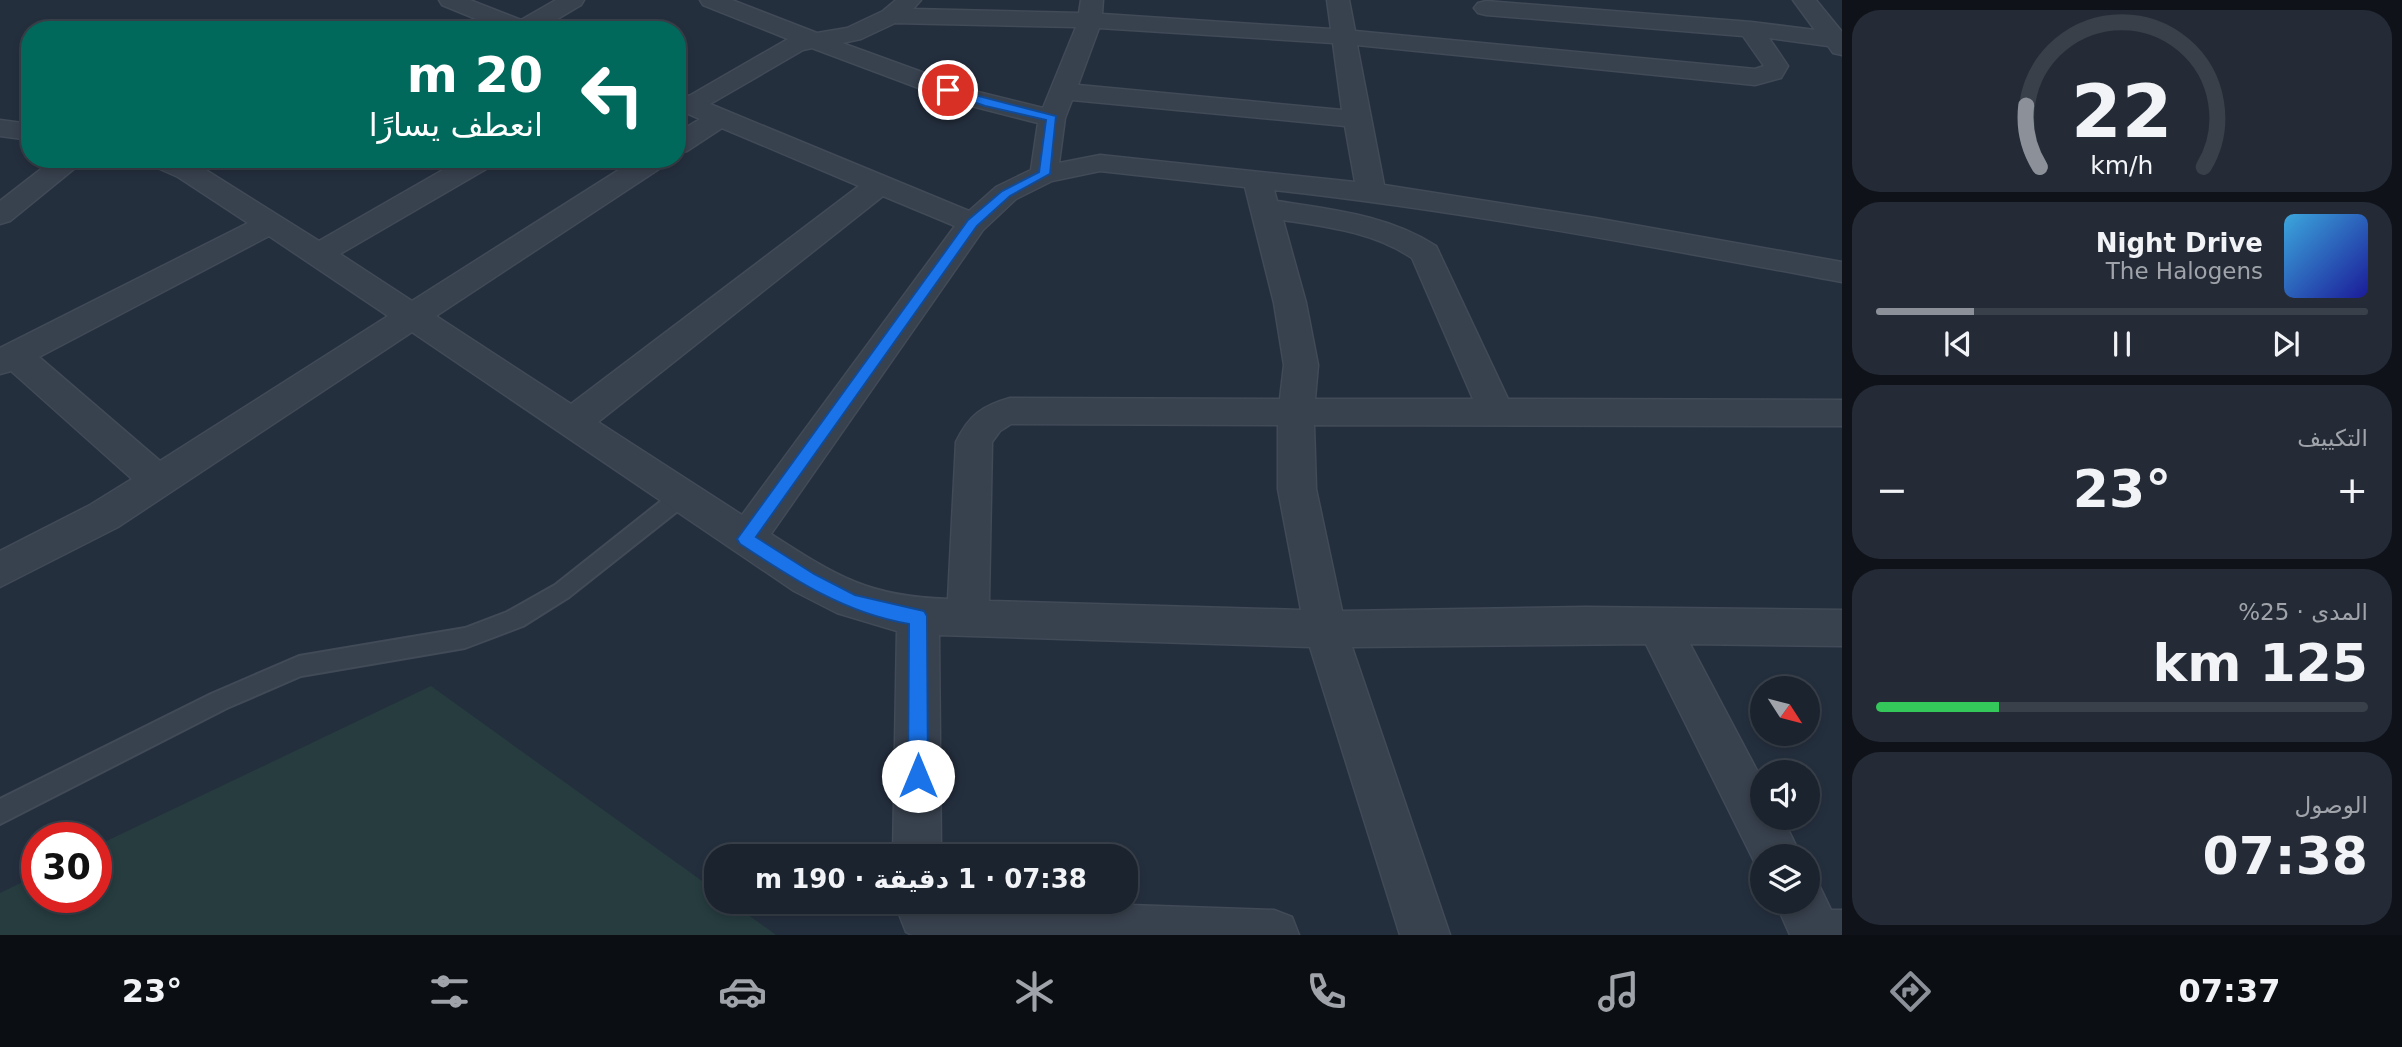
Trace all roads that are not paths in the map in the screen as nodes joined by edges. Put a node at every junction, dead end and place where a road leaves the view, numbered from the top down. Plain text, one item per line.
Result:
1 (450, 0) edge
2 (573, 0) edge
3 (710, 0) edge
4 (910, 0) edge
5 (1338, 0) edge
6 (1804, 0) edge
7 (1483, 4) edge
8 (1091, 10) edge
9 (1155, 12) edge
10 (891, 16) junction
11 (504, 21) edge
12 (538, 21) edge
13 (1751, 29) junction
14 (1345, 37) junction
15 (816, 39) junction
16 (1840, 44) edge
17 (1494, 52) junction
18 (1062, 92) junction
19 (686, 102) edge
20 (686, 104) edge
21 (720, 118) junction
22 (1052, 118) junction
23 (1357, 119) junction
24 (0, 128) edge
25 (21, 131) edge
26 (686, 139) edge
27 (60, 168) edge
28 (181, 168) edge
29 (467, 168) edge
30 (641, 168) edge
31 (1044, 174) junction
32 (880, 184) junction
33 (1371, 192) junction
34 (1261, 193) junction
35 (0, 215) edge
36 (972, 223) junction
37 (269, 224) junction
38 (318, 254) junction
39 (1842, 272) edge
40 (410, 316) junction
41 (7, 358) edge
42 (1296, 410) junction
43 (1496, 412) junction
44 (1842, 413) edge
45 (573, 422) junction
46 (159, 481) junction
47 (682, 496) junction
48 (746, 539) junction
49 (0, 570) edge
50 (918, 616) junction
51 (968, 618) junction
52 (1658, 625) junction
53 (1842, 628) edge
54 (1325, 629) junction
55 (0, 812) edge
56 (918, 844) edge
57 (1771, 844) edge
58 (924, 914) edge
59 (1806, 914) edge
60 (1274, 935) edge
61 (1425, 935) edge
62 (1789, 935) edge
63 (1817, 935) edge
64 (1842, 935) edge

1 - 11 street
2 - 12 street
3 - 15 street
4 - 10 street
5 - 14 street
6 - 16 street
7 - 13 street
7 - 17 street
8 - 9 street
8 - 10 street
8 - 18 street
9 - 14 street
10 - 15 street
13 - 16 street
13 - 17 street
14 - 17 street
14 - 23 street
15 - 19 street
15 - 22 street
18 - 22 street
18 - 23 street
20 - 21 street
21 - 26 street
21 - 32 street
22 - 31 street
23 - 33 street
24 - 25 street
27 - 35 street
28 - 37 street
29 - 38 street
30 - 40 street
31 - 34 street
31 - 36 street
32 - 36 street
32 - 45 street
33 - 34 street
33 - 39 street
34 - 42 street
34 - 43 street
36 - 48 street
37 - 38 street
37 - 41 street
38 - 40 street
40 - 45 street
40 - 46 street
41 - 46 street
42 - 43 street
42 - 51 street
42 - 54 street
43 - 44 street
45 - 47 street
46 - 49 street
47 - 48 street
47 - 55 lane
48 - 50 street
50 - 51 street
50 - 56 street
51 - 54 street
52 - 53 street
52 - 54 street
52 - 57 street
54 - 61 street
58 - 60 street
59 - 63 street
62 - 63 street
63 - 64 street

